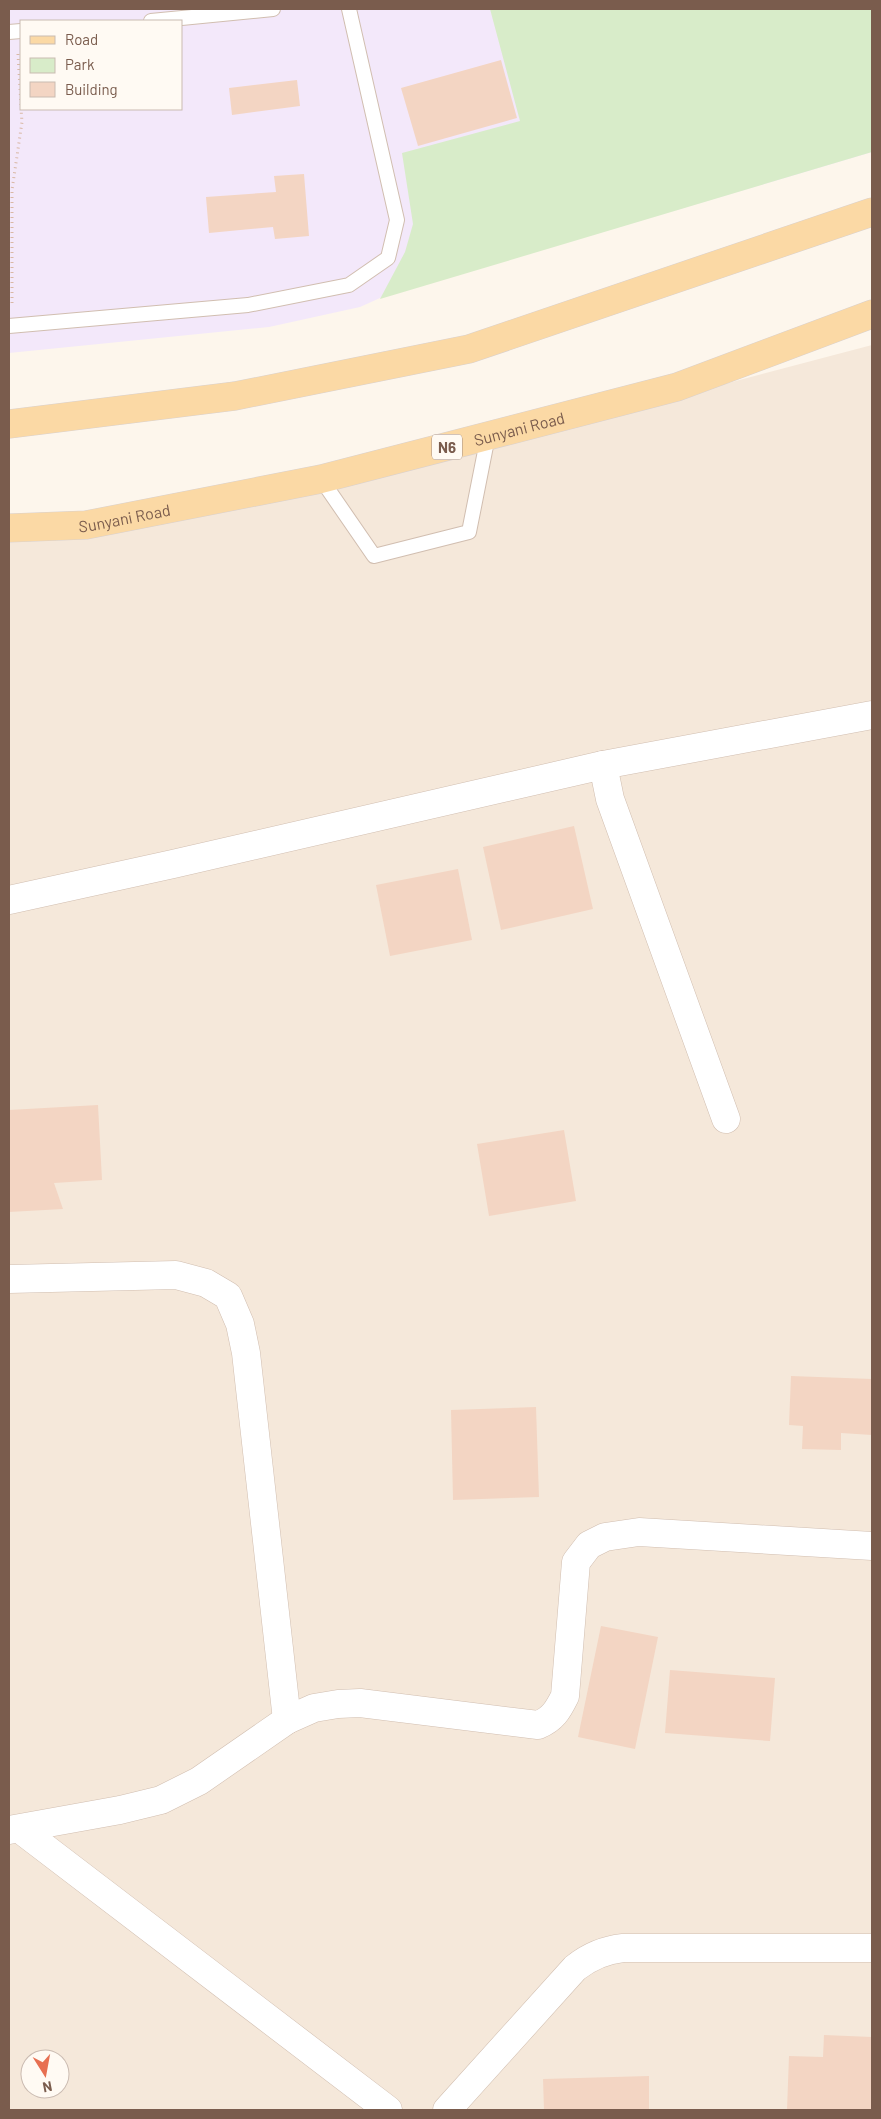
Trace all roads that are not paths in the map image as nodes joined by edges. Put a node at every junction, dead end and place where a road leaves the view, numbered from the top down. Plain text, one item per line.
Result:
1 (273, 9) edge
2 (349, 9) edge
3 (254, 10) edge
4 (160, 20) edge
5 (872, 212) edge
6 (872, 314) edge
7 (11, 326) edge
8 (9, 424) edge
9 (488, 436) junction
10 (321, 479) junction
11 (9, 528) edge
12 (872, 715) edge
13 (603, 765) junction
14 (9, 900) edge
15 (726, 1119) dead end
16 (9, 1279) edge
17 (872, 1546) edge
18 (287, 1720) junction
19 (14, 1830) edge
20 (872, 1948) edge
21 (388, 2110) edge
22 (447, 2110) edge

1 - 3 lane
2 - 7 lane
3 - 4 lane
5 - 8 main road
6 - 9 main road, Sunyani Road / N6
9 - 10 main road, Sunyani Road / N6
9 - 10 lane
10 - 11 main road, Sunyani Road / N6
12 - 13 street
13 - 14 street
13 - 15 street
16 - 18 street
17 - 18 street
18 - 19 street
19 - 21 street
20 - 22 street

